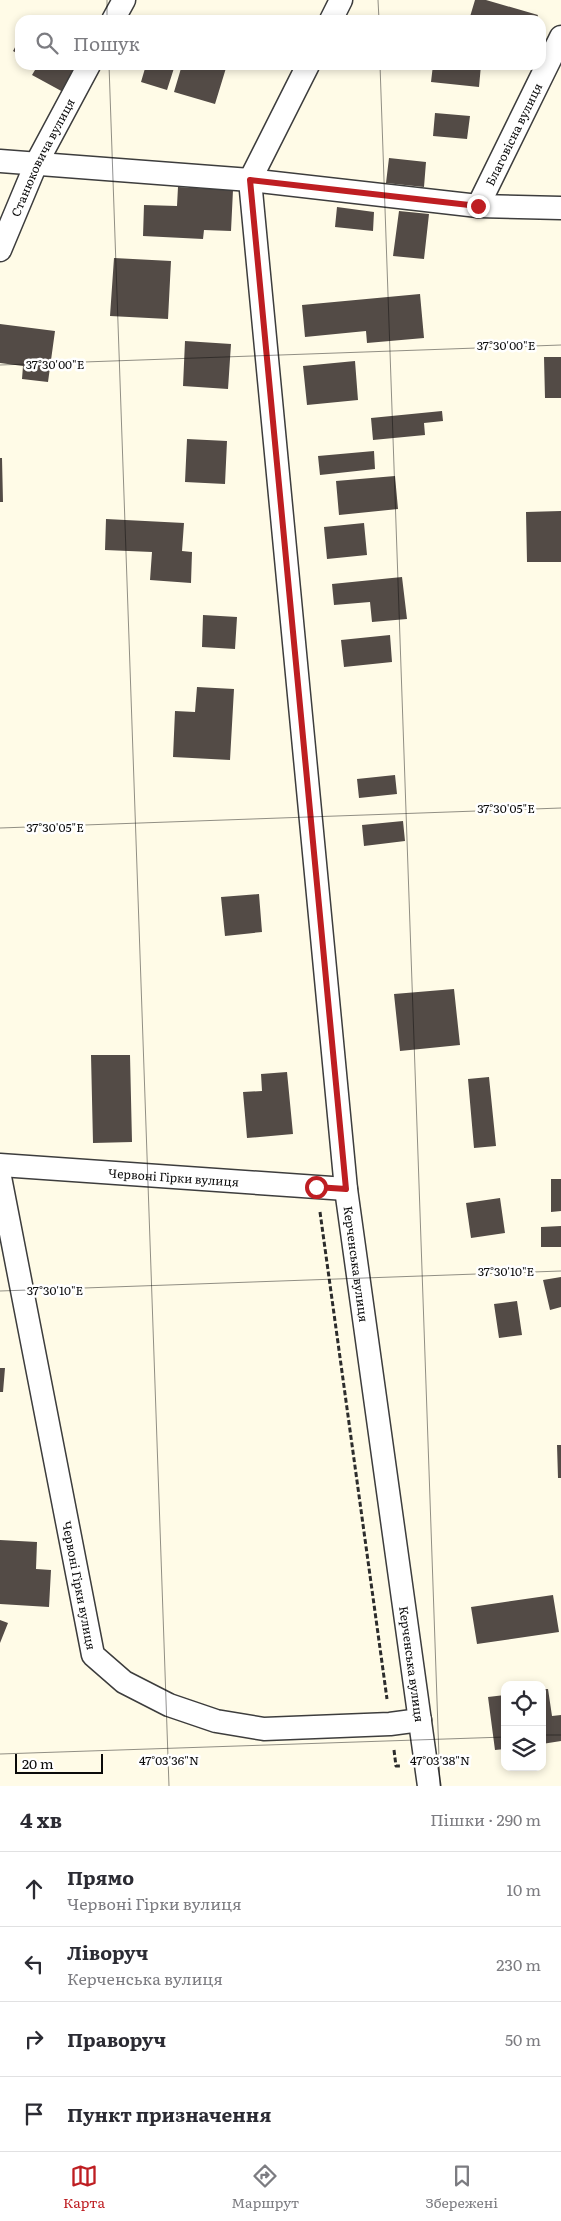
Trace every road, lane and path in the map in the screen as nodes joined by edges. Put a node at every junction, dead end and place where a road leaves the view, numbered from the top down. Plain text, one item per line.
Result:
1 (124, 0) edge
2 (341, 0) edge
3 (116, 15) edge
4 (334, 15) edge
5 (561, 37) edge
6 (546, 68) edge
7 (86, 70) edge
8 (305, 70) edge
9 (545, 70) edge
10 (0, 161) edge
11 (36, 164) junction
12 (250, 180) junction
13 (478, 206) junction
14 (561, 208) edge
15 (0, 250) edge
16 (0, 1165) edge
17 (0, 1177) edge
18 (316, 1187) junction
19 (346, 1189) junction
20 (420, 1720) junction
21 (390, 1724) junction
22 (396, 1766) dead end
23 (429, 1786) edge

1 - 3 street
2 - 4 street
5 - 6 street, Благовісна вулиця
7 - 11 street, Станюковича вулиця
8 - 12 street
9 - 13 street, Благовісна вулиця
10 - 11 street
11 - 12 street
11 - 15 street, Станюковича вулиця
12 - 13 street
12 - 19 street, Керченська вулиця
13 - 14 street
16 - 18 street, Червоні Гірки вулиця
17 - 21 street, Червоні Гірки вулиця
18 - 19 street, Червоні Гірки вулиця
18 - 21 path
19 - 20 street, Керченська вулиця
20 - 21 street, Червоні Гірки вулиця
20 - 23 street, Керченська вулиця
21 - 22 path

